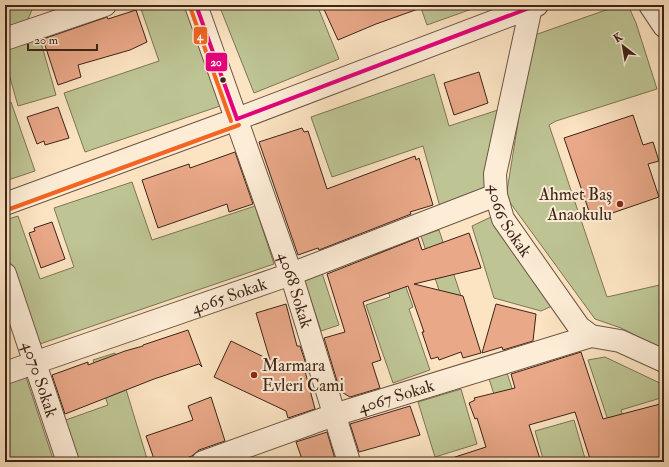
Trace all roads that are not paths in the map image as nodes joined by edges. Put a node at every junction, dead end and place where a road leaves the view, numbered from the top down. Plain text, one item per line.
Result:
1 (61, 5) edge
2 (196, 5) edge
3 (650, 5) edge
4 (534, 6) edge
5 (96, 8) edge
6 (664, 26) edge
7 (5, 39) edge
8 (237, 119) junction
9 (496, 195) junction
10 (5, 204) edge
11 (5, 274) edge
12 (291, 274) junction
13 (591, 336) junction
14 (664, 361) edge
15 (36, 362) junction
16 (5, 372) edge
17 (334, 415) junction
18 (68, 462) edge
19 (203, 462) edge
20 (349, 462) edge

1 - 5 street
2 - 8 street, 4068 Sokak
3 - 6 street
4 - 8 street
4 - 9 street, 4066 Sokak
5 - 7 street
8 - 10 street
8 - 12 street, 4068 Sokak
9 - 12 street, 4065 Sokak
9 - 13 street, 4066 Sokak
11 - 15 street, 4070 Sokak
12 - 15 street, 4065 Sokak
12 - 17 street, 4068 Sokak
13 - 14 street, 4066 Sokak
13 - 17 street, 4067 Sokak
15 - 16 street, 4065 Sokak
15 - 18 street, 4070 Sokak
17 - 19 street, 4067 Sokak
17 - 20 street, 4068 Sokak

